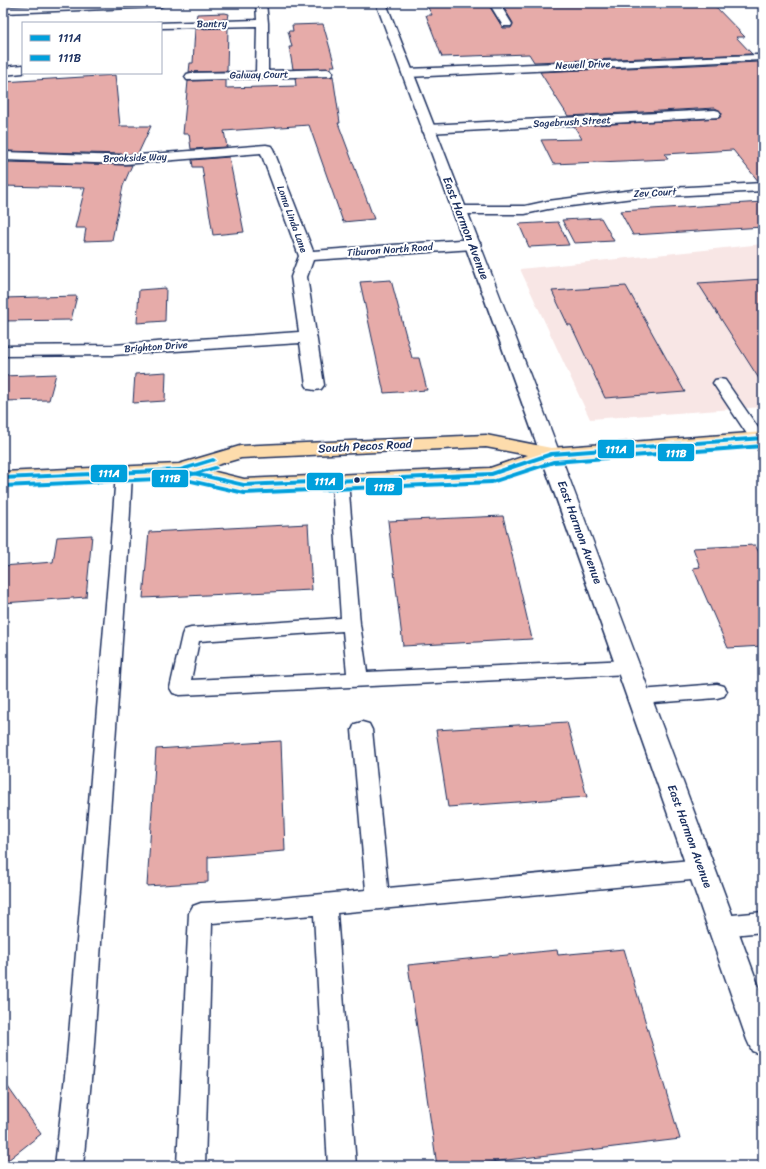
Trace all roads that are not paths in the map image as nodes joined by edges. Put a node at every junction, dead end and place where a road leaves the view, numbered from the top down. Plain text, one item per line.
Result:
1 (160, 3) edge
2 (261, 3) edge
3 (381, 3) edge
4 (494, 3) edge
5 (3, 10) edge
6 (160, 22) edge
7 (263, 23) junction
8 (162, 24) edge
9 (507, 24) dead end
10 (757, 58) dead end
11 (22, 69) edge
12 (3, 71) edge
13 (327, 73) dead end
14 (408, 73) junction
15 (262, 75) junction
16 (191, 77) dead end
17 (715, 114) dead end
18 (428, 129) junction
19 (266, 149) joint
20 (3, 156) edge
21 (763, 187) edge
22 (458, 210) junction
23 (473, 244) junction
24 (307, 256) junction
25 (308, 337) junction
26 (3, 351) edge
27 (720, 383) dead end
28 (315, 385) dead end
29 (761, 440) edge
30 (551, 454) junction
31 (180, 470) junction
32 (124, 473) junction
33 (3, 478) edge
34 (340, 481) junction
35 (351, 624) junction
36 (630, 667) junction
37 (358, 680) junction
38 (717, 691) dead end
39 (640, 697) junction
40 (362, 730) dead end
41 (702, 869) junction
42 (378, 899) junction
43 (325, 904) junction
44 (763, 922) edge
45 (722, 926) junction
46 (763, 1040) edge
47 (70, 1166) edge
48 (191, 1166) edge
49 (342, 1166) edge

1 - 5 street
1 - 6 street
2 - 7 street
3 - 14 street, East Harmon Avenue
4 - 9 street
7 - 8 street, Bantry
7 - 15 street
10 - 14 street, Newell Drive
11 - 12 street
13 - 15 street, Galway Court
14 - 18 street, East Harmon Avenue
15 - 16 street, Galway Court
17 - 18 street, Sagebrush Street
18 - 22 street, East Harmon Avenue
19 - 20 street, Brookside Way
19 - 24 street, Loma Linda Lane
21 - 22 street, Zev Court
22 - 23 street, East Harmon Avenue
23 - 24 street, Tiburon North Road
23 - 30 street, East Harmon Avenue
24 - 25 street, Loma Linda Lane
25 - 26 street, Brighton Drive
25 - 28 street, Loma Linda Lane
27 - 29 lane
29 - 30 main road, South Pecos Road
30 - 31 main road, South Pecos Road
30 - 34 main road, South Pecos Road
30 - 36 street, East Harmon Avenue
31 - 32 main road, South Pecos Road
31 - 34 main road, South Pecos Road
32 - 33 main road, South Pecos Road
32 - 47 lane
34 - 35 lane
35 - 37 lane
35 - 37 lane
36 - 37 lane
36 - 39 street, East Harmon Avenue
38 - 39 lane
39 - 41 street, East Harmon Avenue
40 - 42 lane
41 - 42 lane
41 - 45 street, East Harmon Avenue
42 - 43 lane
43 - 48 lane
43 - 49 lane
44 - 45 lane
45 - 46 street, East Harmon Avenue

